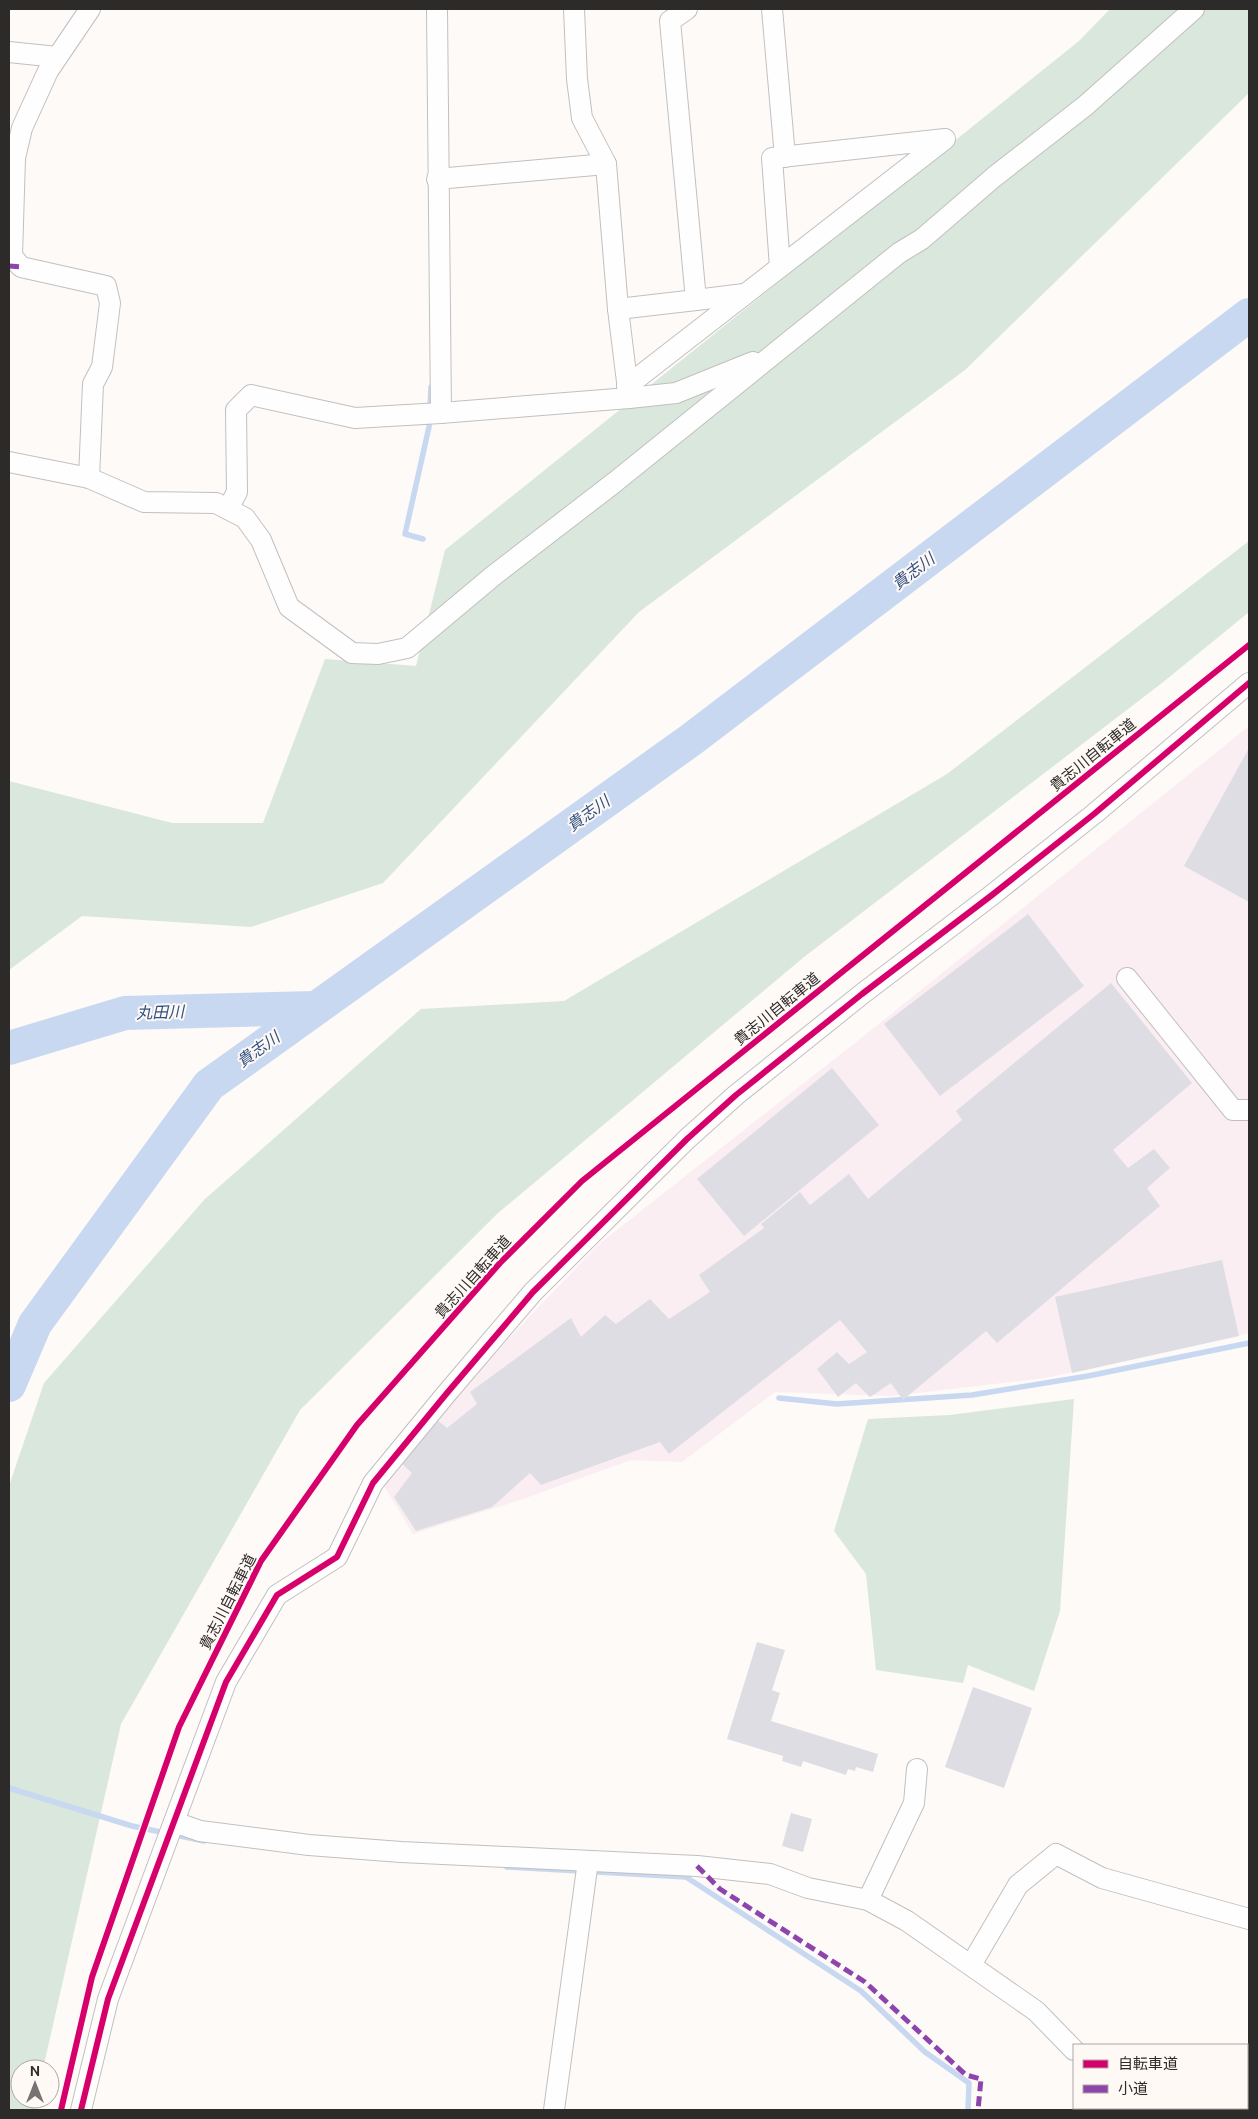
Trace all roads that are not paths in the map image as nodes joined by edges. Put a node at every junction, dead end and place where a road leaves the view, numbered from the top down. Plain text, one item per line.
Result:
1 (90, 9) edge
2 (437, 9) edge
3 (574, 9) edge
4 (688, 9) edge
5 (772, 9) edge
6 (1194, 9) edge
7 (9, 52) edge
8 (57, 57) junction
9 (785, 157) junction
10 (606, 164) junction
11 (437, 179) junction
12 (780, 267) junction
13 (746, 294) junction
14 (696, 300) junction
15 (618, 309) junction
16 (766, 359) junction
17 (628, 392) junction
18 (440, 413) junction
19 (9, 462) edge
20 (89, 478) junction
21 (228, 509) junction
22 (1249, 683) edge
23 (1127, 978) dead end
24 (1249, 1110) edge
25 (917, 1769) dead end
26 (174, 1822) junction
27 (588, 1861) junction
28 (868, 1900) junction
29 (1249, 1919) edge
30 (971, 1965) junction
31 (1073, 2049) edge
32 (81, 2110) edge
33 (554, 2110) edge

1 - 8 street
2 - 11 street
3 - 10 street
4 - 14 street
5 - 9 street
6 - 16 street
7 - 8 street
8 - 20 street
9 - 12 street
9 - 12 street
10 - 11 street
10 - 15 street
11 - 18 street
12 - 13 street
13 - 14 street
13 - 17 street
14 - 15 street
15 - 17 street
16 - 17 street
16 - 21 street
17 - 18 street
18 - 21 street
19 - 20 street
20 - 21 street
22 - 26 street
23 - 24 street
25 - 28 street
26 - 27 street
26 - 32 street
27 - 28 street
27 - 33 street
28 - 30 street
29 - 30 street
30 - 31 street

